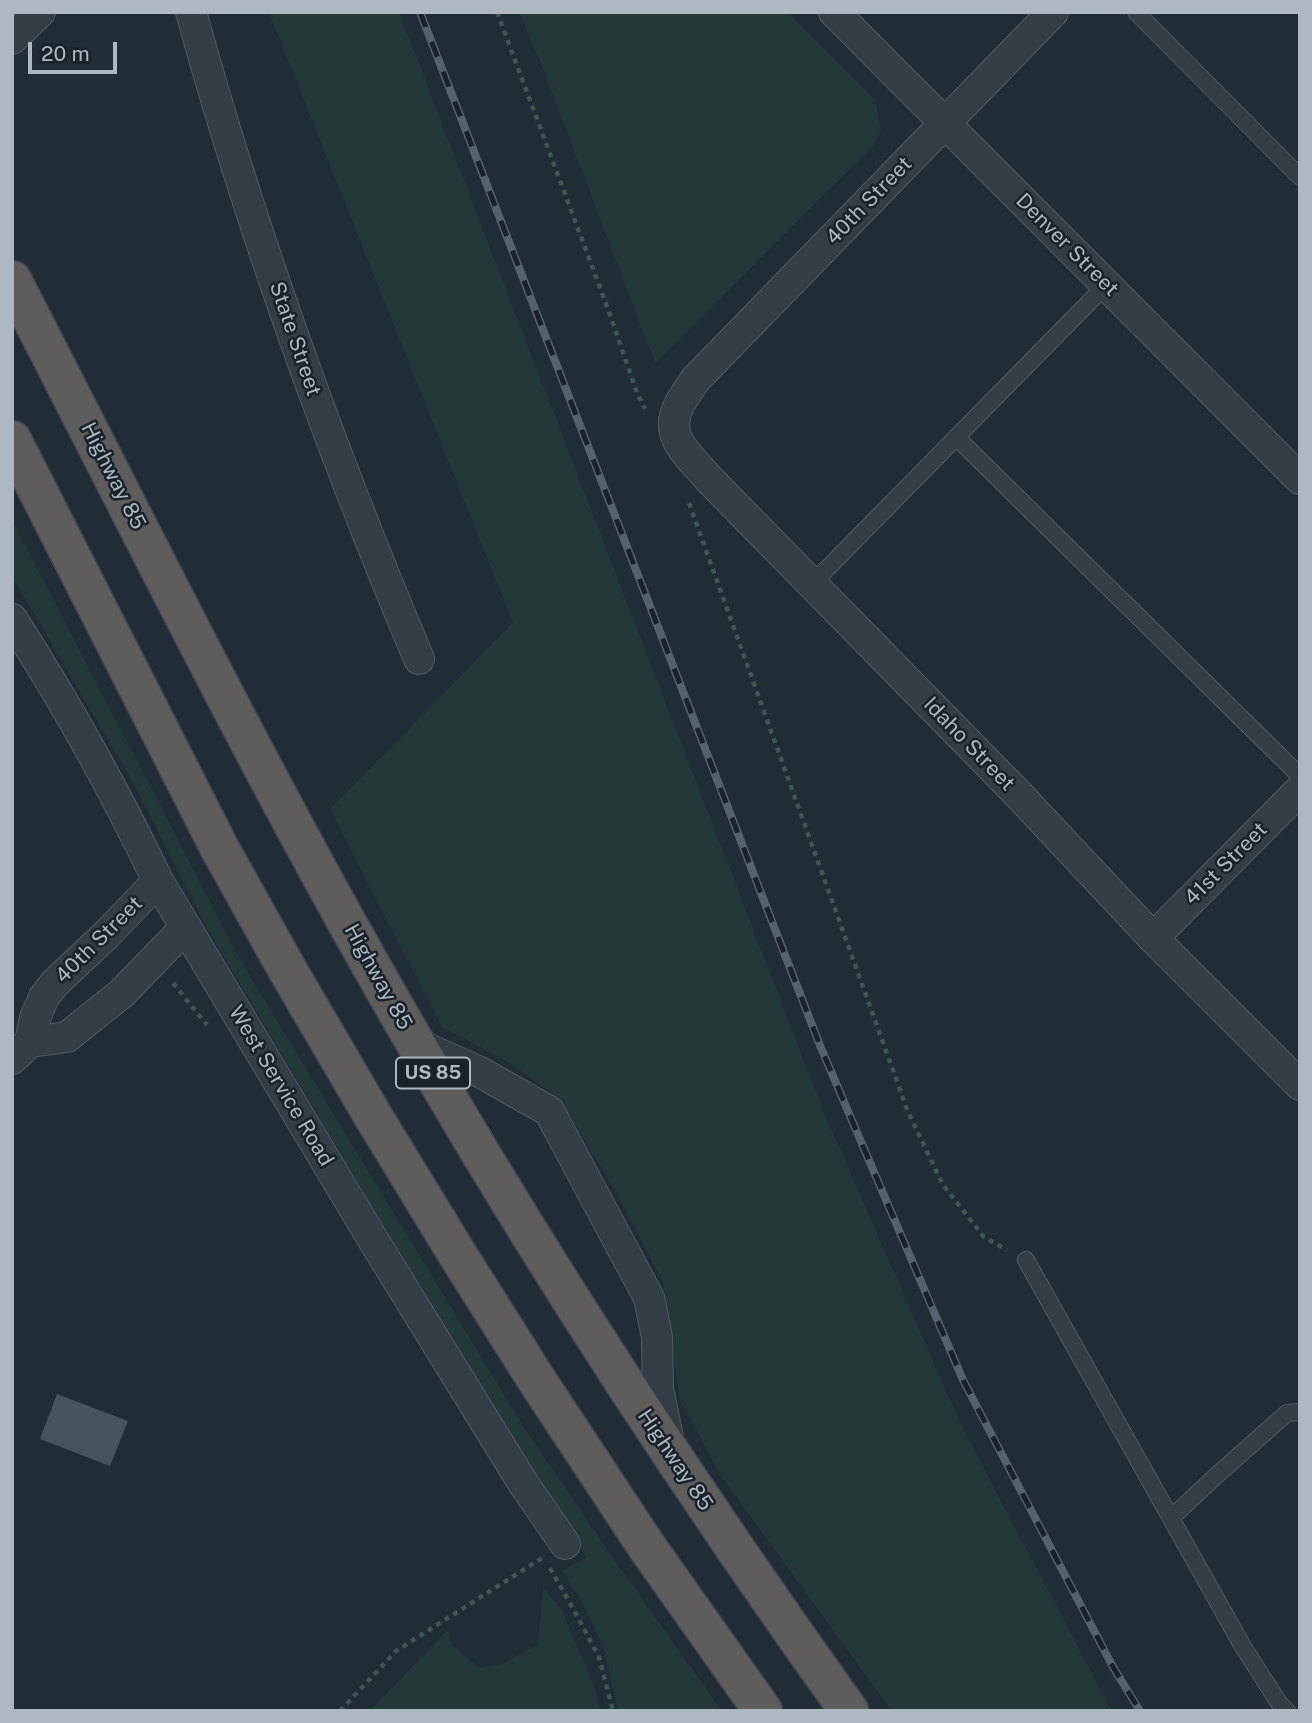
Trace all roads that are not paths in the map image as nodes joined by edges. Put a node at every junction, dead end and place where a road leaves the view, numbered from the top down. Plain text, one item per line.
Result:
1 (40, 12) edge
2 (191, 12) edge
3 (834, 12) edge
4 (1053, 12) edge
5 (1136, 12) edge
6 (12, 39) edge
7 (945, 122) junction
8 (1300, 177) edge
9 (12, 280) edge
10 (1106, 285) junction
11 (688, 392) joint
12 (956, 437) junction
13 (12, 440) edge
14 (1300, 479) edge
15 (812, 584) junction
16 (12, 619) edge
17 (419, 659) dead end
18 (1300, 776) edge
19 (1300, 790) edge
20 (158, 881) junction
21 (186, 927) junction
22 (1153, 938) junction
23 (415, 1042) junction
24 (21, 1051) edge
25 (1300, 1085) edge
26 (1026, 1260) road end
27 (1300, 1412) edge
28 (673, 1456) junction
29 (1171, 1518) junction
30 (565, 1544) road end
31 (763, 1711) edge
32 (849, 1711) edge
33 (1287, 1711) edge

1 - 6 street
2 - 17 street, State Street
3 - 7 street, Denver Street
4 - 7 street, 40th Street
5 - 8 lane
7 - 10 street, Denver Street
7 - 11 street, 40th Street
9 - 23 highway, Highway 85 / US 85
10 - 12 lane
10 - 14 street, Denver Street
11 - 15 street, Idaho Street
12 - 15 lane
12 - 18 lane
13 - 31 highway
15 - 22 street, Idaho Street
16 - 20 street, West Service Road
19 - 22 street, 41st Street
20 - 21 street, West Service Road
20 - 24 street, 40th Street
21 - 24 street, 40th Street
21 - 30 street, West Service Road
22 - 25 street, Idaho Street
23 - 28 highway, Highway 85 / US 85
23 - 28 street
26 - 29 lane
27 - 29 lane
28 - 32 highway, Highway 85 / US 85
29 - 33 lane

